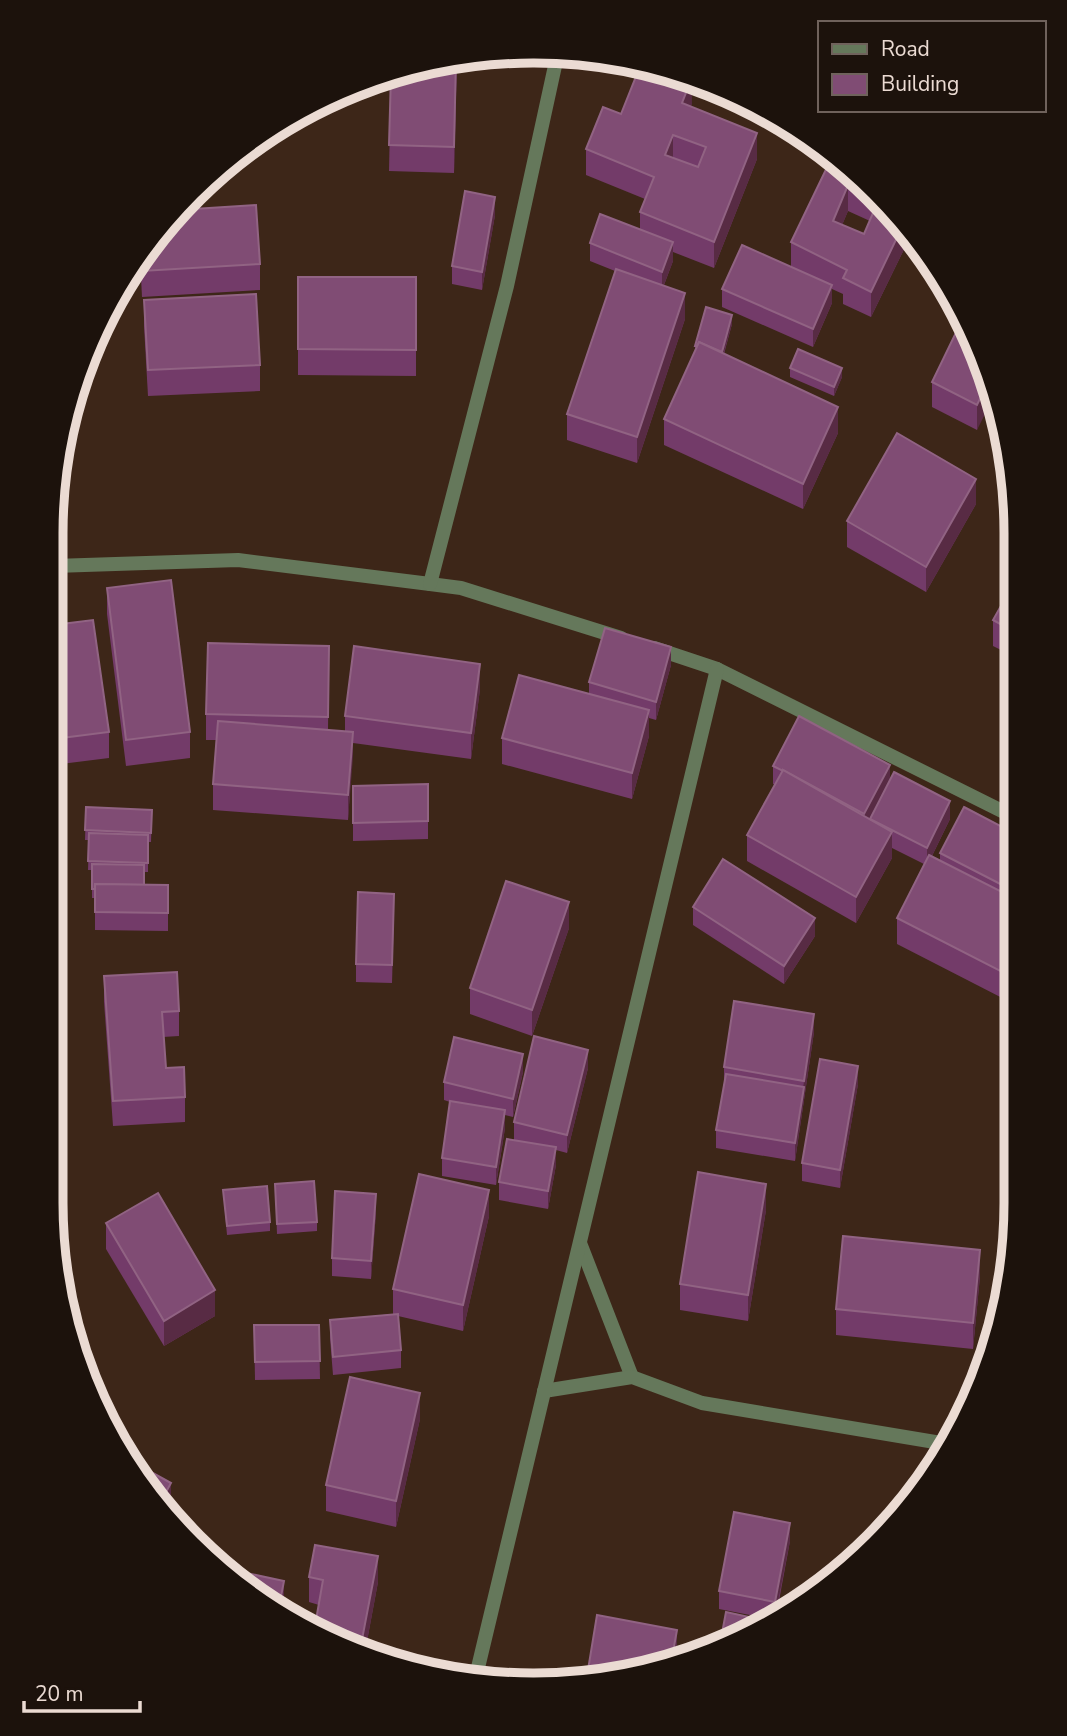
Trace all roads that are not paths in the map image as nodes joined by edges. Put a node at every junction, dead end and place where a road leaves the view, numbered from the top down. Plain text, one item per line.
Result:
1 (555, 64) edge
2 (63, 566) edge
3 (430, 584) junction
4 (718, 668) junction
5 (1004, 812) edge
6 (580, 1243) junction
7 (632, 1377) junction
8 (544, 1391) junction
9 (938, 1443) edge
10 (478, 1670) edge

1 - 3 street
2 - 3 street
3 - 4 street
4 - 5 street
4 - 6 street
6 - 7 street
6 - 8 street
7 - 8 street
7 - 9 street
8 - 10 street

